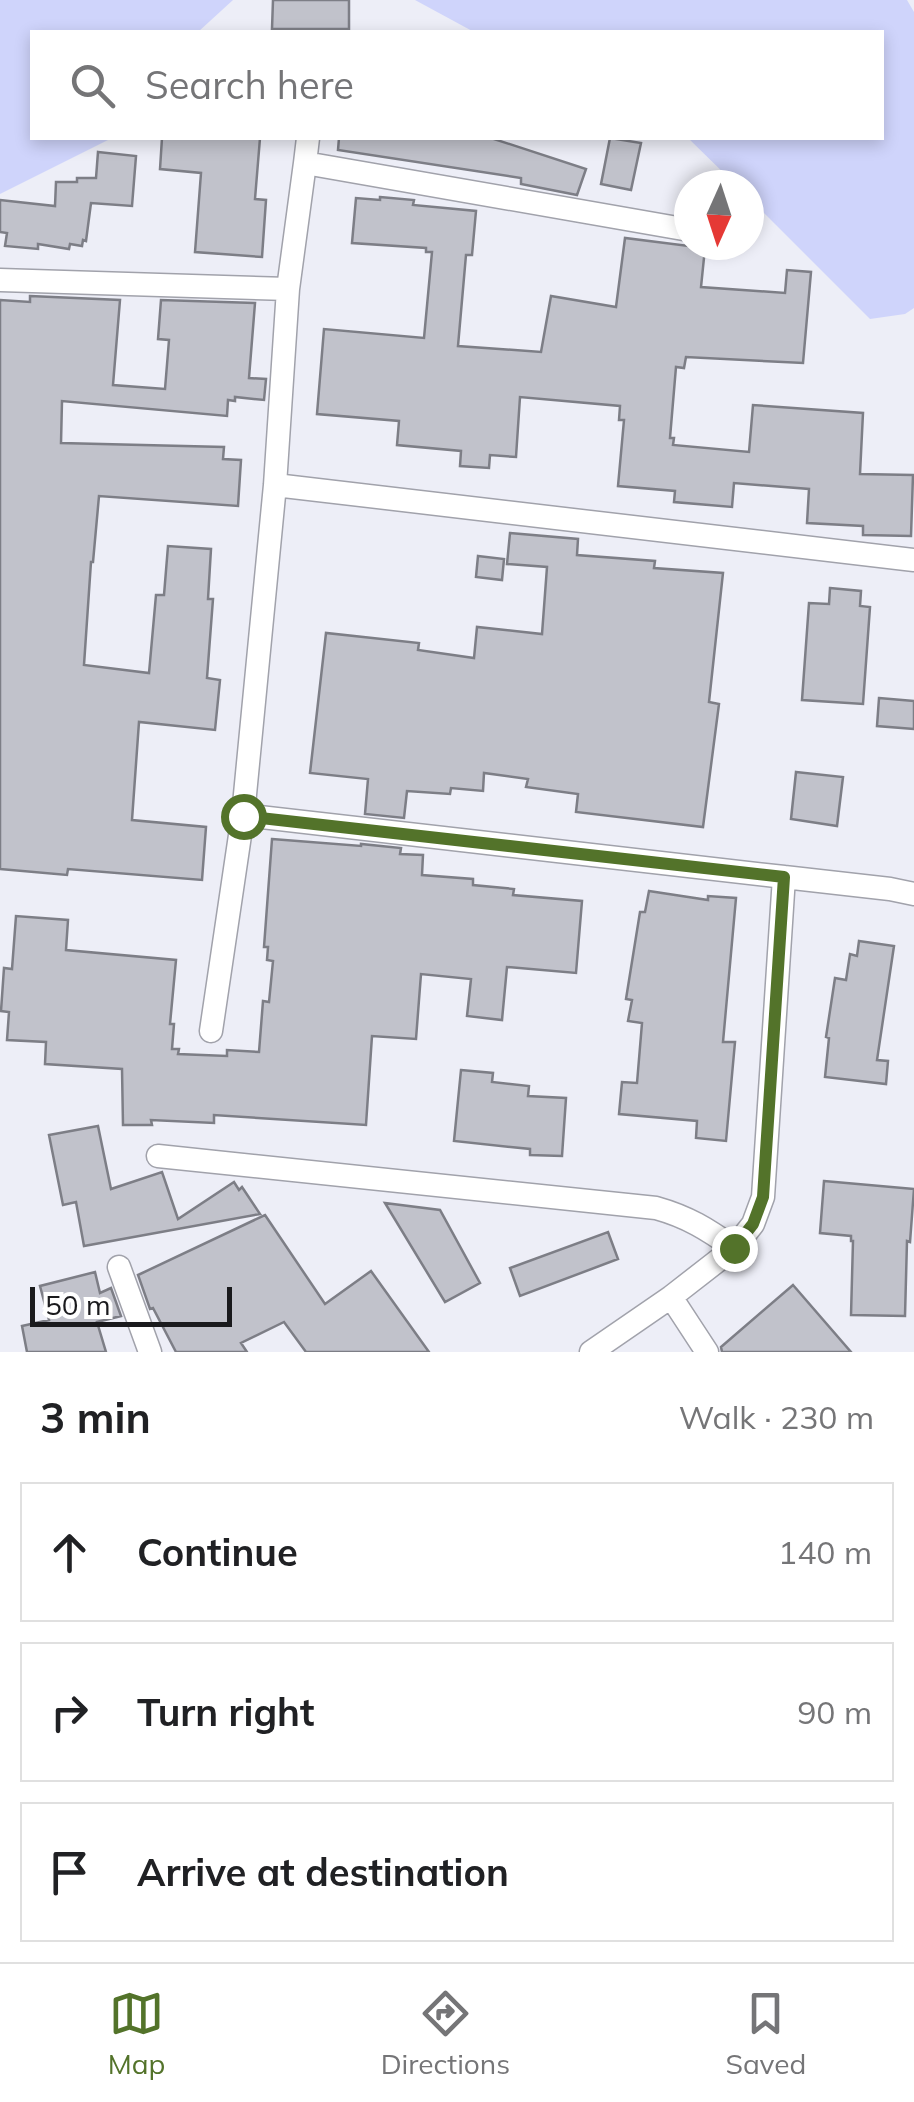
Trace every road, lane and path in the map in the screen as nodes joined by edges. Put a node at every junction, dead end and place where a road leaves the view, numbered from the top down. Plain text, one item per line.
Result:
1 (308, 140) edge
2 (305, 163) junction
3 (674, 227) edge
4 (0, 280) edge
5 (288, 289) junction
6 (275, 485) junction
7 (914, 560) edge
8 (243, 816) junction
9 (784, 877) junction
10 (914, 894) edge
11 (211, 1030) dead end
12 (158, 1156) dead end
13 (734, 1248) junction
14 (119, 1268) dead end
15 (671, 1297) junction
16 (150, 1352) edge
17 (591, 1352) edge
18 (707, 1352) edge

1 - 2 street
2 - 3 street
2 - 5 street
4 - 5 street
5 - 6 street
6 - 7 street
6 - 8 street
8 - 9 street
8 - 11 street
9 - 10 street
9 - 13 street
12 - 13 street
13 - 15 street
14 - 16 street
15 - 17 street
15 - 18 street

